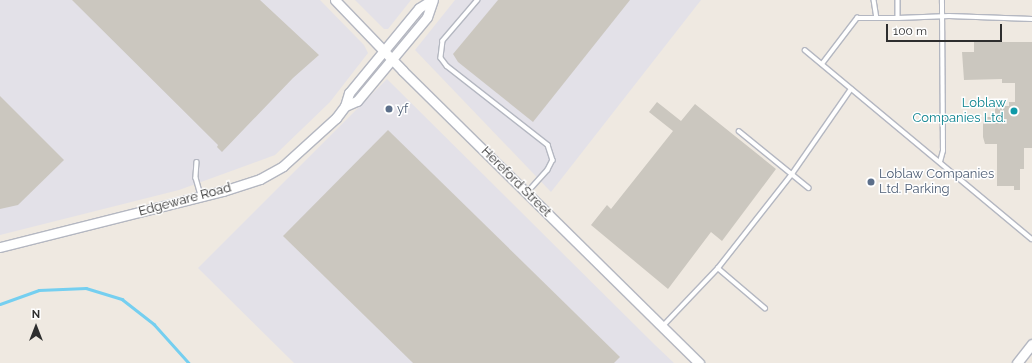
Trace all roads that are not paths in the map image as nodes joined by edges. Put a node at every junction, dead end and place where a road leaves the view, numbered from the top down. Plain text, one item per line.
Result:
1 (335, 0) edge
2 (433, 0) edge
3 (478, 0) edge
4 (874, 0) edge
5 (898, 0) edge
6 (942, 0) edge
7 (942, 16) junction
8 (877, 18) junction
9 (898, 18) junction
10 (1032, 19) edge
11 (384, 50) junction
12 (805, 50) dead end
13 (392, 59) junction
14 (822, 64) junction
15 (851, 89) junction
16 (345, 106) junction
17 (739, 131) dead end
18 (197, 162) dead end
19 (940, 162) junction
20 (792, 174) junction
21 (808, 188) dead end
22 (527, 193) junction
23 (201, 196) junction
24 (1032, 239) edge
25 (0, 247) edge
26 (718, 268) junction
27 (765, 308) dead end
28 (662, 327) junction
29 (1032, 344) edge
30 (699, 363) edge
31 (1017, 363) edge

1 - 11 street, Hereford Street
2 - 11 street, Edgeware Road
2 - 13 street, Edgeware Road
3 - 22 lane
4 - 8 lane
5 - 9 lane
6 - 7 lane
7 - 9 lane
7 - 10 lane
7 - 19 lane
8 - 9 lane
8 - 14 lane
11 - 13 street, Hereford Street
11 - 16 street, Edgeware Road
12 - 14 lane
13 - 16 street, Edgeware Road
13 - 22 street, Hereford Street
14 - 15 lane
15 - 19 lane
15 - 20 lane
16 - 23 street, Edgeware Road
17 - 20 lane
18 - 23 lane
19 - 24 lane
20 - 21 lane
20 - 26 lane
22 - 28 street, Hereford Street
23 - 25 street, Edgeware Road
26 - 27 lane
26 - 28 lane
28 - 30 street, Hereford Street
29 - 31 street

